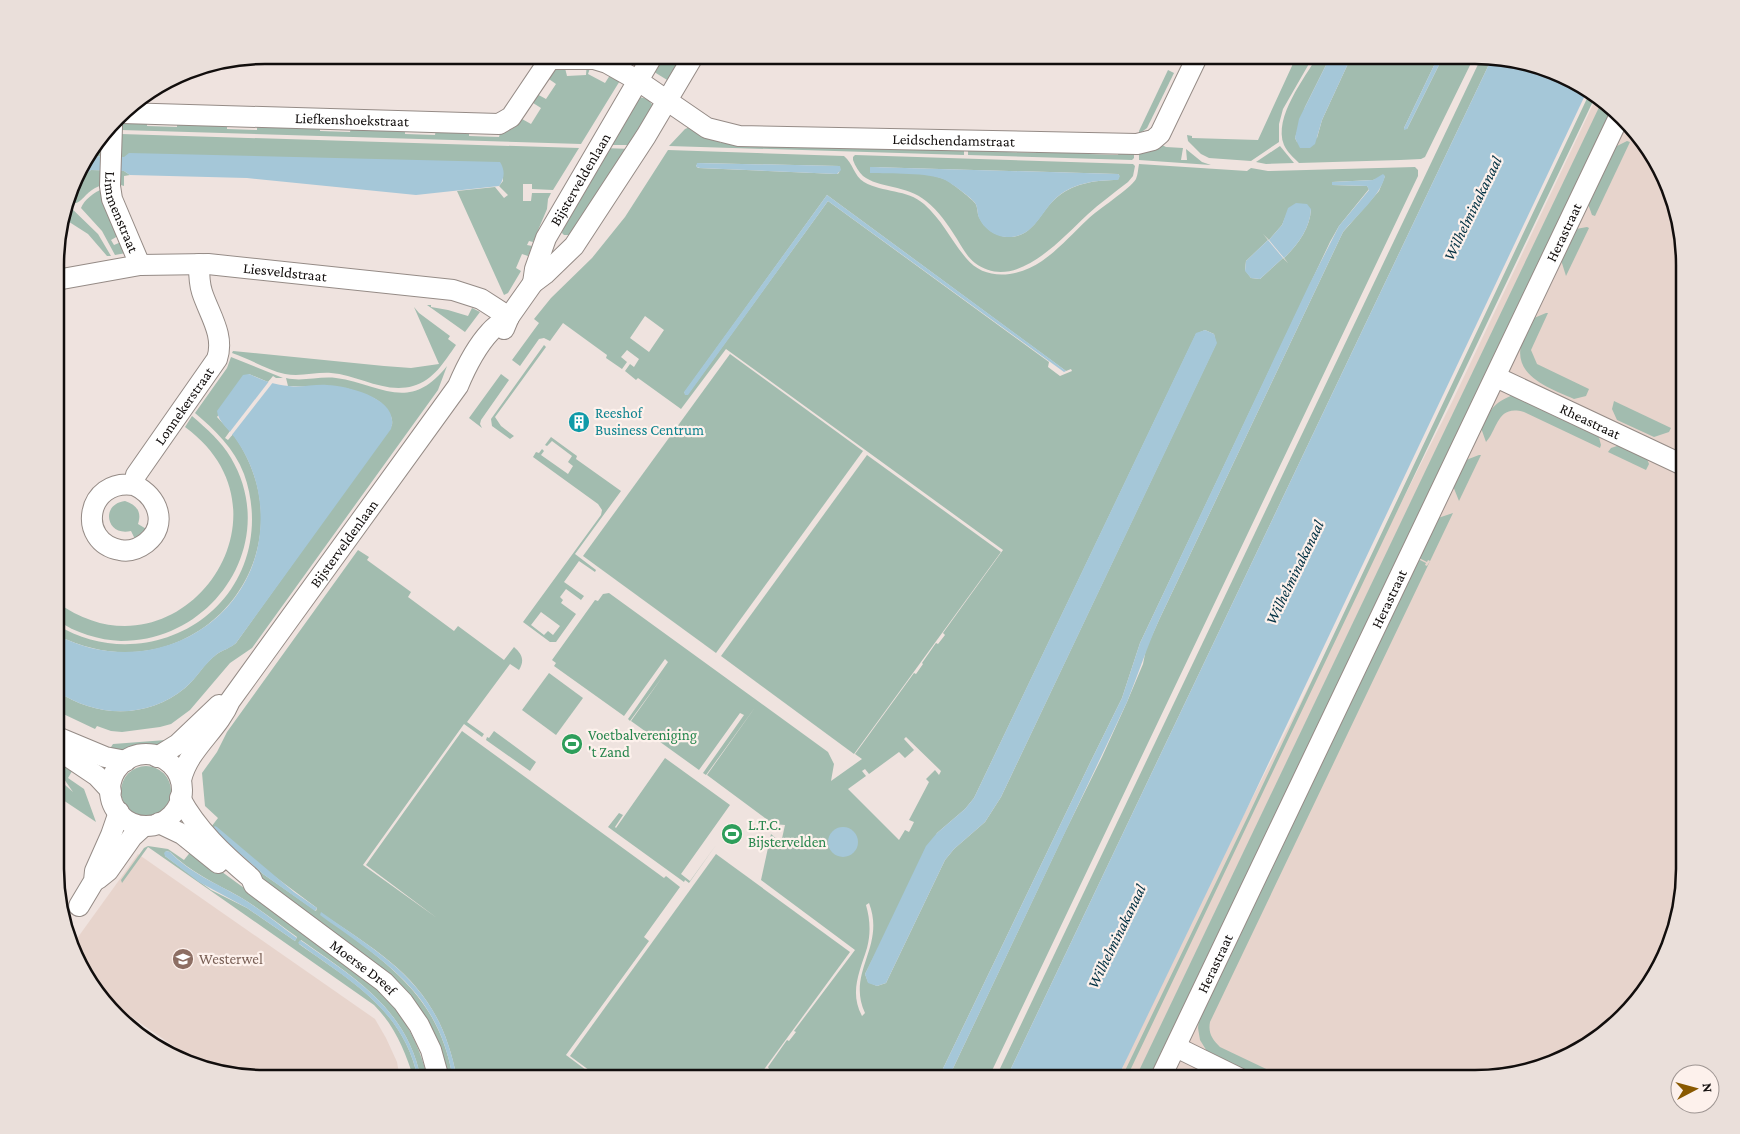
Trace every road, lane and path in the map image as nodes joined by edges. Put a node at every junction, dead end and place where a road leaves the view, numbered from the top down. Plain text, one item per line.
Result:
1 (545, 64) edge
2 (609, 64) edge
3 (648, 64) edge
4 (689, 64) edge
5 (1194, 64) edge
6 (638, 80) junction
7 (667, 100) junction
8 (133, 113) edge
9 (1616, 122) edge
10 (112, 135) edge
11 (199, 264) junction
12 (140, 265) junction
13 (64, 279) edge
14 (533, 283) junction
15 (509, 317) junction
16 (1496, 376) junction
17 (1676, 462) edge
18 (134, 485) dead end
19 (230, 701) junction
20 (64, 740) edge
21 (64, 754) edge
22 (157, 757) junction
23 (126, 761) junction
24 (180, 789) junction
25 (111, 792) junction
26 (118, 812) junction
27 (152, 825) junction
28 (94, 881) junction
29 (254, 885) junction
30 (79, 906) dead end
31 (1176, 1047) junction
32 (437, 1070) edge
33 (1164, 1070) edge
34 (1223, 1070) edge

1 - 8 street, Liefkenshoekstraat
2 - 6 street
3 - 6 street, Bijsterveldenlaan
4 - 7 street, Bijsterveldenlaan
5 - 7 street, Leidschendamstraat
6 - 7 street
6 - 14 street, Bijsterveldenlaan
7 - 14 street, Bijsterveldenlaan
9 - 16 street, Herastraat
10 - 12 street, Limmenstraat
11 - 12 street, Liesveldstraat
11 - 15 street, Liesveldstraat
11 - 18 street, Lonnekerstraat
12 - 13 street, Liesveldstraat
14 - 15 street, Bijsterveldenlaan
15 - 19 street, Bijsterveldenlaan
16 - 17 street, Rheastraat
16 - 31 street, Herastraat
19 - 22 street, Bijsterveldenlaan
19 - 24 street, Bijsterveldenlaan
20 - 23 street
21 - 25 street
22 - 23 street
22 - 24 street
23 - 25 street
24 - 27 street
24 - 29 street, Moerse Dreef
25 - 26 street
26 - 27 street
26 - 28 street
27 - 28 street
27 - 29 street, Moerse Dreef
28 - 30 street
29 - 32 street, Moerse Dreef
31 - 33 street, Herastraat
31 - 34 street

